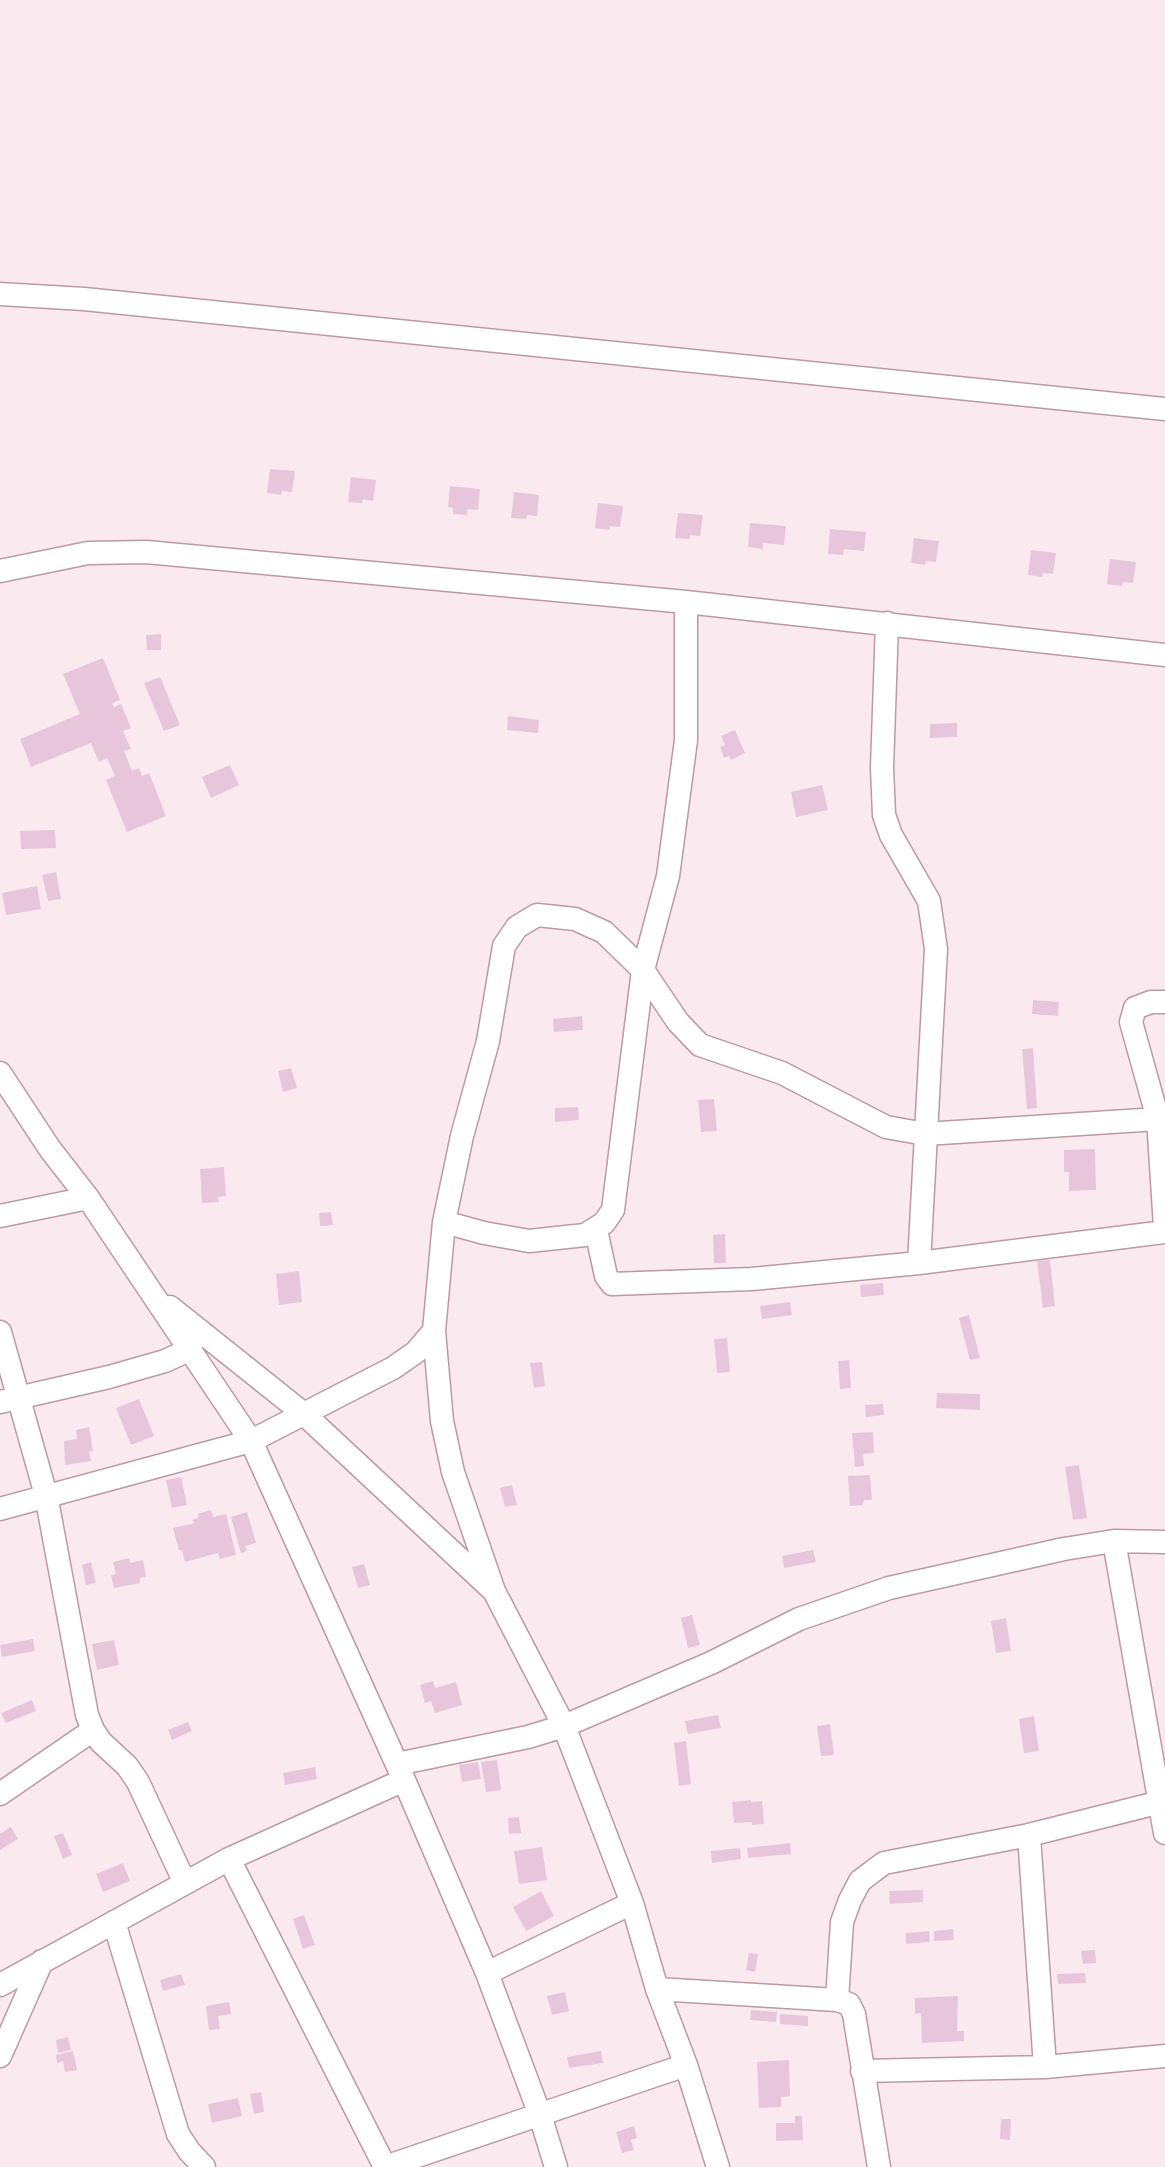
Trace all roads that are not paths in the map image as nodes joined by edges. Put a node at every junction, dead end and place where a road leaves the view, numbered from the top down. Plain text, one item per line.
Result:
1 (0, 294) edge
2 (1165, 409) edge
3 (0, 571) edge
4 (686, 602) junction
5 (887, 623) junction
6 (1165, 655) edge
7 (643, 970) junction
8 (1165, 1002) edge
9 (3, 1083) edge
10 (1158, 1119) junction
11 (925, 1134) junction
12 (88, 1198) junction
13 (0, 1216) edge
14 (444, 1222) junction
15 (596, 1230) junction
16 (1165, 1230) edge
17 (919, 1263) junction
18 (153, 1294) junction
19 (434, 1331) junction
20 (0, 1332) edge
21 (191, 1349) junction
22 (9, 1400) edge
23 (304, 1414) junction
24 (251, 1441) junction
25 (46, 1495) junction
26 (0, 1509) edge
27 (1114, 1541) junction
28 (1165, 1542) edge
29 (494, 1591) junction
30 (564, 1726) junction
31 (93, 1730) junction
32 (400, 1772) junction
33 (0, 1794) edge
34 (1162, 1802) edge
35 (1165, 1833) edge
36 (1029, 1835) junction
37 (229, 1859) junction
38 (185, 1883) junction
39 (632, 1903) junction
40 (114, 1922) junction
41 (42, 1961) junction
42 (487, 1973) junction
43 (0, 1985) edge
44 (657, 1989) junction
45 (837, 2000) junction
46 (0, 2056) edge
47 (1165, 2056) edge
48 (686, 2065) junction
49 (1045, 2067) junction
50 (862, 2071) junction
51 (540, 2115) junction
52 (204, 2167) edge
53 (385, 2167) edge
54 (556, 2167) edge
55 (718, 2167) edge
56 (879, 2167) edge

1 - 2 street
3 - 4 street
4 - 5 street
4 - 7 street
5 - 6 street
5 - 11 street
7 - 11 street
7 - 14 street
7 - 15 street
8 - 10 street
9 - 12 street
10 - 11 street
10 - 16 street
11 - 17 street
12 - 13 street
12 - 18 street
14 - 15 street
14 - 19 street
15 - 17 street
16 - 17 street
18 - 21 street
18 - 23 street
19 - 23 street
19 - 29 street
20 - 22 street
21 - 22 street
21 - 24 street
22 - 25 street
23 - 24 street
23 - 29 street
24 - 25 street
24 - 32 street
25 - 26 street
25 - 31 street
27 - 28 street
27 - 30 street
27 - 34 street
29 - 30 street
30 - 32 street
30 - 39 street
31 - 33 street
31 - 38 street
32 - 37 street
32 - 42 street
34 - 35 street
34 - 36 street
36 - 45 street
36 - 49 street
37 - 38 street
37 - 53 street
38 - 40 street
39 - 42 street
39 - 44 street
40 - 41 street
40 - 52 street
41 - 43 street
41 - 46 street
42 - 51 street
44 - 45 street
44 - 48 street
45 - 50 street
47 - 49 street
48 - 51 street
48 - 55 street
49 - 50 street
50 - 56 street
51 - 53 street
51 - 54 street

